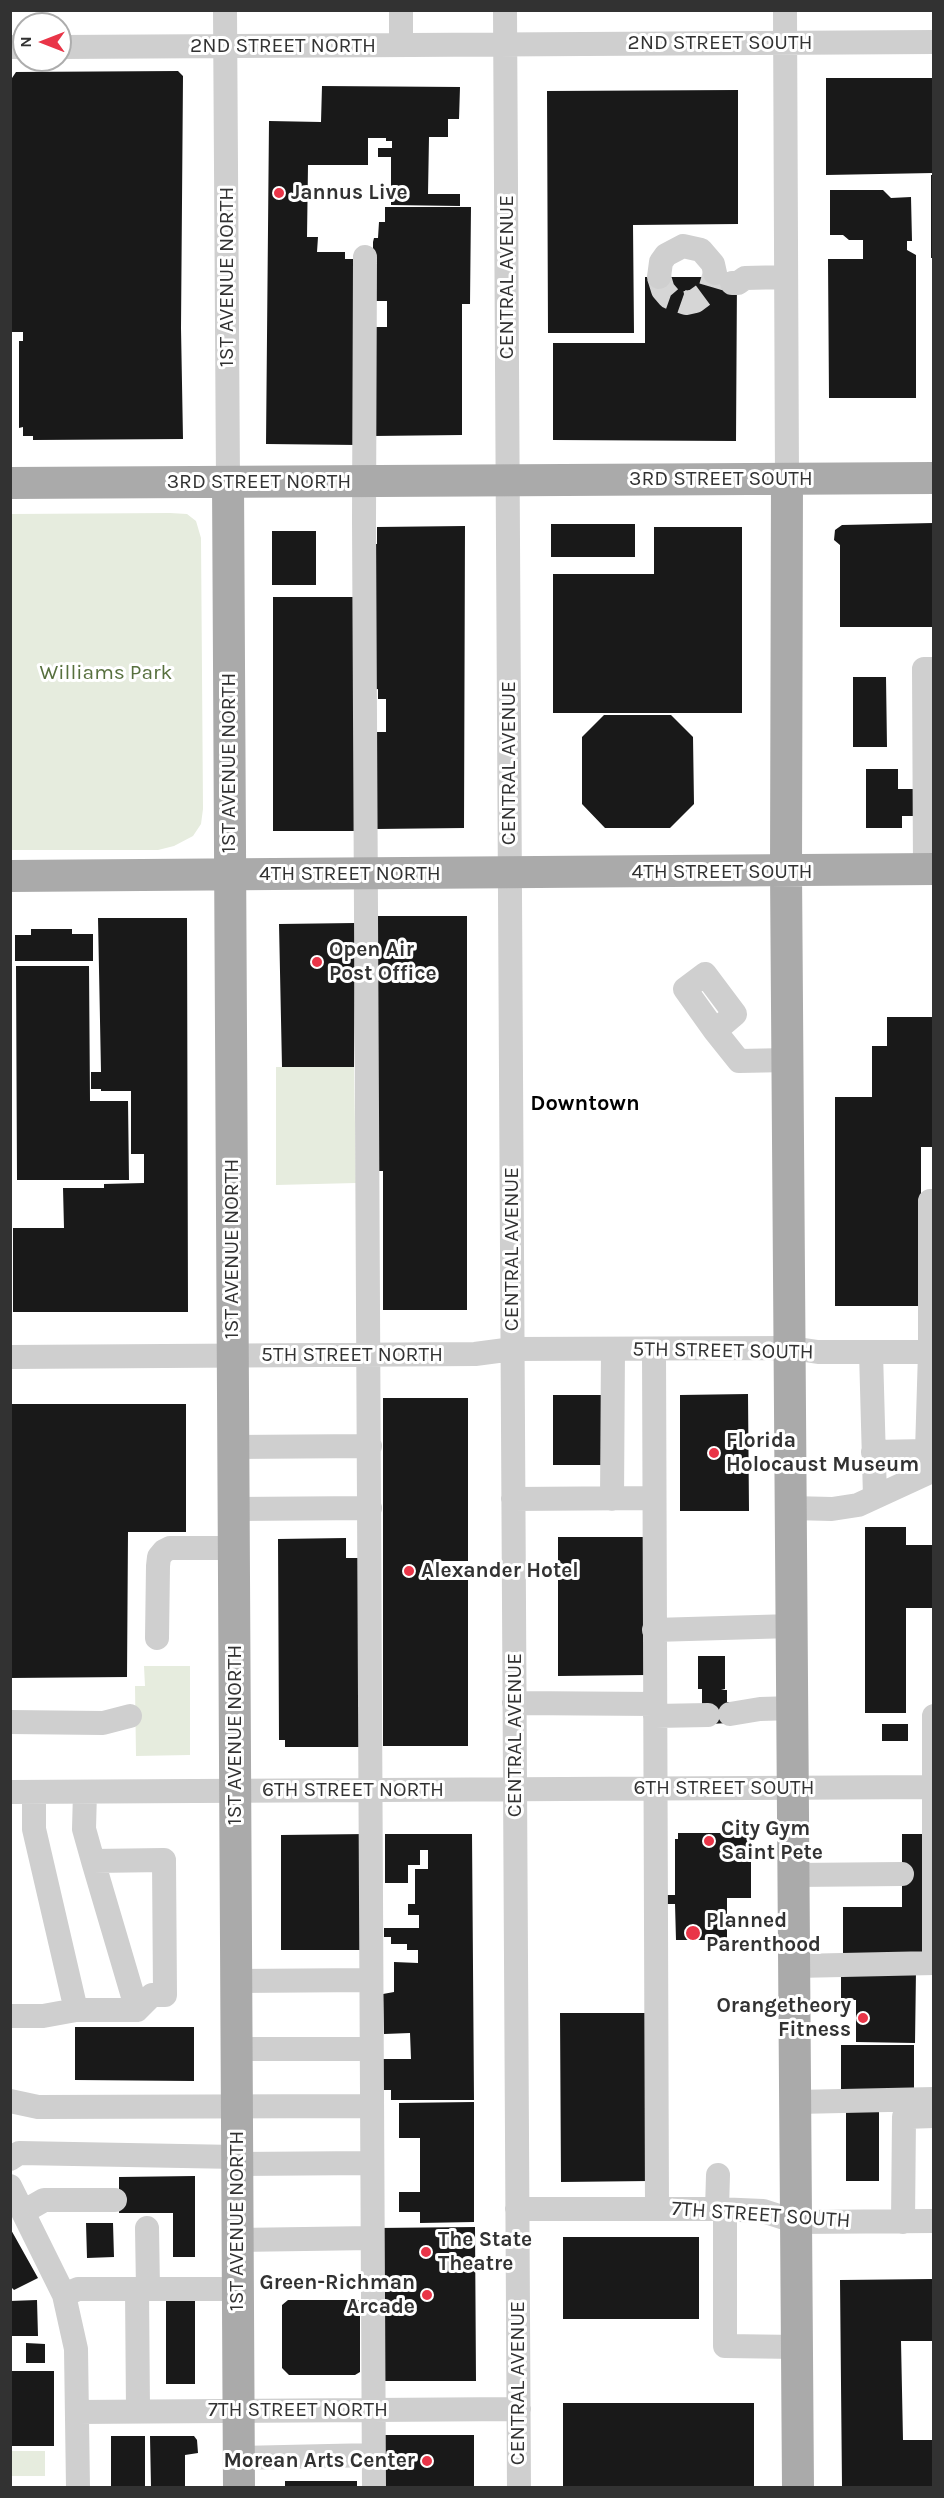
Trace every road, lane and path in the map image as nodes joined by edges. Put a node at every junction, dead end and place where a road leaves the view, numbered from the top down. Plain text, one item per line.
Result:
1 (225, 10) edge
2 (401, 10) edge
3 (505, 10) edge
4 (785, 10) edge
5 (933, 42) edge
6 (785, 43) junction
7 (401, 45) junction
8 (506, 45) junction
9 (225, 46) junction
10 (72, 47) edge
11 (365, 257) dead end
12 (659, 277) dead end
13 (786, 277) junction
14 (933, 478) edge
15 (787, 479) junction
16 (508, 480) junction
17 (364, 481) junction
18 (228, 482) junction
19 (10, 483) edge
20 (929, 669) edge
21 (10, 862) edge
22 (929, 869) edge
23 (786, 871) junction
24 (510, 873) junction
25 (230, 874) junction
26 (366, 874) junction
27 (10, 876) edge
28 (715, 1031) dead end
29 (788, 1060) junction
30 (933, 1201) edge
31 (790, 1348) junction
32 (513, 1349) junction
33 (613, 1349) junction
34 (654, 1349) junction
35 (872, 1352) junction
36 (932, 1352) edge
37 (368, 1355) junction
38 (233, 1356) junction
39 (10, 1357) edge
40 (370, 1446) junction
41 (233, 1447) junction
42 (873, 1452) junction
43 (933, 1470) edge
44 (875, 1497) junction
45 (653, 1498) junction
46 (513, 1499) junction
47 (612, 1499) junction
48 (370, 1508) junction
49 (791, 1508) junction
50 (234, 1509) junction
51 (234, 1548) junction
52 (792, 1626) junction
53 (654, 1630) junction
54 (158, 1638) dead end
55 (514, 1703) junction
56 (794, 1708) junction
57 (655, 1710) junction
58 (130, 1716) dead end
59 (933, 1716) edge
60 (10, 1722) edge
61 (795, 1787) junction
62 (933, 1787) edge
63 (655, 1788) junction
64 (515, 1789) junction
65 (235, 1790) junction
66 (371, 1790) junction
67 (22, 1792) edge
68 (85, 1792) junction
69 (93, 1862) junction
70 (919, 1873) edge
71 (795, 1875) junction
72 (933, 1909) edge
73 (933, 1952) edge
74 (933, 1963) edge
75 (796, 1966) junction
76 (371, 1980) junction
77 (236, 1981) junction
78 (76, 2010) junction
79 (137, 2010) junction
80 (10, 2016) edge
81 (236, 2049) junction
82 (371, 2049) junction
83 (933, 2099) edge
84 (10, 2101) edge
85 (796, 2102) junction
86 (237, 2106) junction
87 (371, 2106) junction
88 (933, 2116) edge
89 (10, 2159) edge
90 (237, 2160) junction
91 (371, 2163) junction
92 (718, 2175) dead end
93 (10, 2186) edge
94 (115, 2200) dead end
95 (517, 2209) junction
96 (657, 2209) junction
97 (721, 2210) junction
98 (23, 2212) junction
99 (933, 2221) edge
100 (797, 2222) junction
101 (903, 2222) junction
102 (147, 2228) dead end
103 (372, 2238) junction
104 (237, 2240) junction
105 (142, 2289) junction
106 (238, 2289) junction
107 (64, 2295) junction
108 (797, 2347) junction
109 (519, 2409) junction
110 (374, 2410) junction
111 (138, 2411) junction
112 (238, 2411) junction
113 (77, 2412) junction
114 (374, 2455) junction
115 (239, 2473) edge
116 (78, 2487) edge
117 (374, 2487) edge
118 (519, 2487) edge
119 (798, 2487) edge

1 - 9 street, 1ST AVENUE NORTH
2 - 7 street
3 - 8 street, CENTRAL AVENUE
4 - 6 street
5 - 6 street, 2ND STREET SOUTH
6 - 8 street, 2ND STREET SOUTH
6 - 13 street
7 - 8 street, 2ND STREET NORTH
7 - 9 street, 2ND STREET NORTH
8 - 16 street, CENTRAL AVENUE
9 - 10 street, 2ND STREET NORTH
9 - 18 street, 1ST AVENUE NORTH
11 - 17 street
12 - 13 street
13 - 15 street
14 - 15 main road, 3RD STREET SOUTH
15 - 16 main road, 3RD STREET SOUTH
15 - 23 main road
16 - 17 main road, 3RD STREET NORTH
16 - 24 street, CENTRAL AVENUE
17 - 18 main road, 3RD STREET NORTH
17 - 26 street
18 - 19 main road, 3RD STREET NORTH
18 - 25 main road, 1ST AVENUE NORTH
20 - 22 street
21 - 25 street
22 - 23 main road, 4TH STREET SOUTH
23 - 24 main road, 4TH STREET SOUTH
23 - 29 main road
24 - 26 main road, 4TH STREET NORTH
24 - 32 street, CENTRAL AVENUE
25 - 26 main road, 4TH STREET NORTH
25 - 27 main road, 4TH STREET NORTH
25 - 38 main road, 1ST AVENUE NORTH
26 - 37 street
28 - 29 street
29 - 31 main road
30 - 36 street
31 - 34 street, 5TH STREET SOUTH
31 - 35 street, 5TH STREET SOUTH
31 - 49 main road
32 - 33 street, 5TH STREET SOUTH
32 - 37 street, 5TH STREET NORTH
32 - 46 street, CENTRAL AVENUE
33 - 34 street, 5TH STREET SOUTH
33 - 47 street
34 - 45 street
35 - 36 street, 5TH STREET SOUTH
35 - 42 street
36 - 42 street
37 - 38 street, 5TH STREET NORTH
37 - 40 street
38 - 39 street, 5TH STREET NORTH
38 - 41 main road, 1ST AVENUE NORTH
40 - 41 street
40 - 48 street
41 - 50 main road, 1ST AVENUE NORTH
42 - 44 street
43 - 44 street
44 - 49 street
45 - 47 street
45 - 53 street
46 - 47 street
46 - 55 street, CENTRAL AVENUE
48 - 50 street
48 - 66 street
49 - 52 main road
50 - 51 main road, 1ST AVENUE NORTH
51 - 54 street
51 - 65 main road, 1ST AVENUE NORTH
52 - 53 street
52 - 56 main road
53 - 57 street
55 - 57 street
55 - 64 street, CENTRAL AVENUE
56 - 57 street
56 - 61 main road
57 - 63 street
58 - 60 street
59 - 62 street
61 - 62 street, 6TH STREET SOUTH
61 - 63 street, 6TH STREET SOUTH
61 - 71 main road
62 - 70 street
63 - 64 street, 6TH STREET SOUTH
63 - 96 street
64 - 66 street, 6TH STREET NORTH
64 - 95 street, CENTRAL AVENUE
65 - 66 street, 6TH STREET NORTH
65 - 68 street, 6TH STREET NORTH
65 - 77 main road, 1ST AVENUE NORTH
66 - 76 street
67 - 68 street, 6TH STREET NORTH
67 - 78 street
68 - 69 street
69 - 79 street
69 - 79 street
70 - 71 street
70 - 72 street
71 - 75 main road
72 - 73 street
74 - 75 street
75 - 85 main road
76 - 77 street
76 - 82 street
77 - 81 main road, 1ST AVENUE NORTH
78 - 79 street
78 - 80 street
81 - 82 street
81 - 86 main road, 1ST AVENUE NORTH
82 - 87 street
83 - 85 street
84 - 86 street
85 - 100 main road
86 - 87 street
86 - 90 main road, 1ST AVENUE NORTH
87 - 91 street
88 - 101 street
89 - 90 street
90 - 91 street
90 - 104 main road, 1ST AVENUE NORTH
91 - 103 street
92 - 97 street
93 - 98 street
94 - 98 street
95 - 96 street, 7TH STREET SOUTH
95 - 109 street, CENTRAL AVENUE
96 - 97 street, 7TH STREET SOUTH
97 - 100 street, 7TH STREET SOUTH
97 - 108 street
98 - 107 street
99 - 101 street, 7TH STREET SOUTH
100 - 101 street, 7TH STREET SOUTH
100 - 108 main road
102 - 105 street
103 - 104 street
103 - 110 street
104 - 106 main road, 1ST AVENUE NORTH
105 - 106 street
105 - 107 street
105 - 111 street
106 - 112 main road, 1ST AVENUE NORTH
107 - 113 street
108 - 119 main road
109 - 110 street, 7TH STREET NORTH
109 - 118 street, CENTRAL AVENUE
110 - 112 street, 7TH STREET NORTH
110 - 114 street
111 - 112 street, 7TH STREET NORTH
111 - 113 street, 7TH STREET NORTH
112 - 115 main road, 1ST AVENUE NORTH
113 - 116 street
114 - 115 street
114 - 117 street

